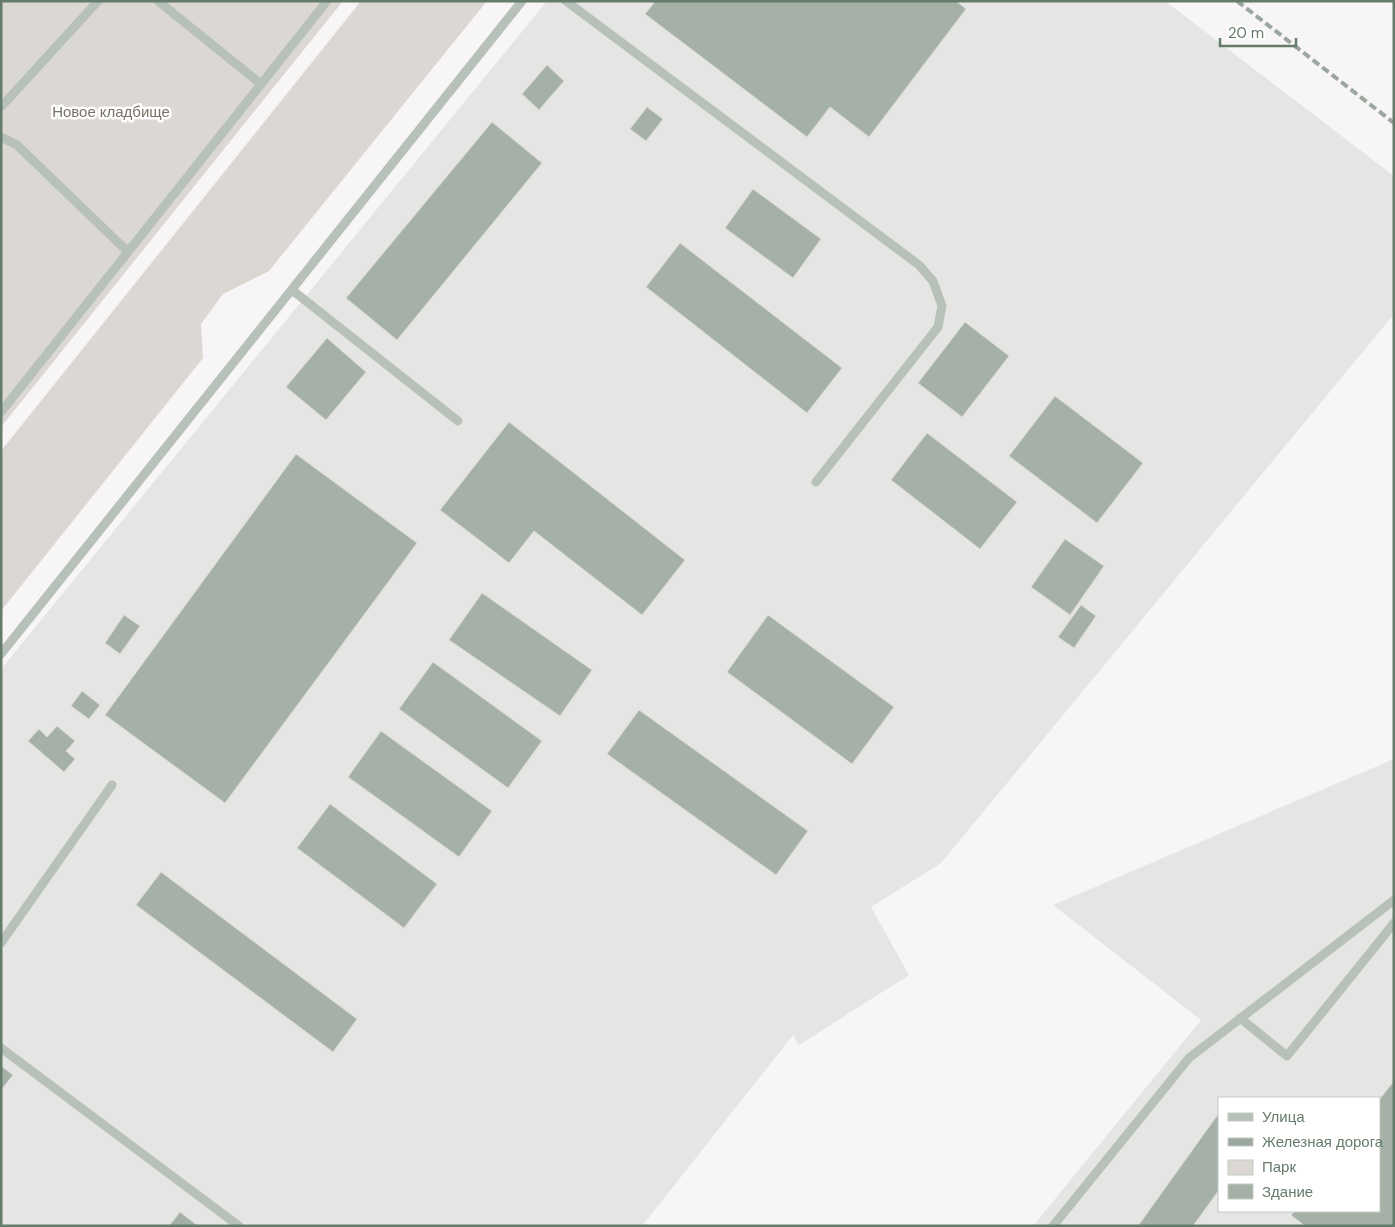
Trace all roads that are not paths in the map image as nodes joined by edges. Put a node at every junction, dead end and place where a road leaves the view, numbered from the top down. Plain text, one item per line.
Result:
1 (98, 1) edge
2 (158, 1) edge
3 (327, 1) edge
4 (522, 1) edge
5 (566, 1) edge
6 (261, 84) junction
7 (1, 108) edge
8 (1, 137) edge
9 (128, 252) junction
10 (292, 290) junction
11 (1, 412) edge
12 (458, 421) dead end
13 (816, 482) dead end
14 (1, 654) edge
15 (112, 785) dead end
16 (1394, 900) edge
17 (1394, 922) edge
18 (1, 943) edge
19 (1240, 1018) junction
20 (1, 1048) edge
21 (239, 1226) edge
22 (1053, 1226) edge

1 - 7 lane
2 - 6 lane
3 - 6 lane
4 - 10 lane
5 - 13 lane
6 - 9 lane
8 - 9 lane
9 - 11 lane
10 - 12 lane
10 - 14 lane
15 - 18 lane
16 - 19 lane
17 - 19 lane
19 - 22 lane
20 - 21 lane

